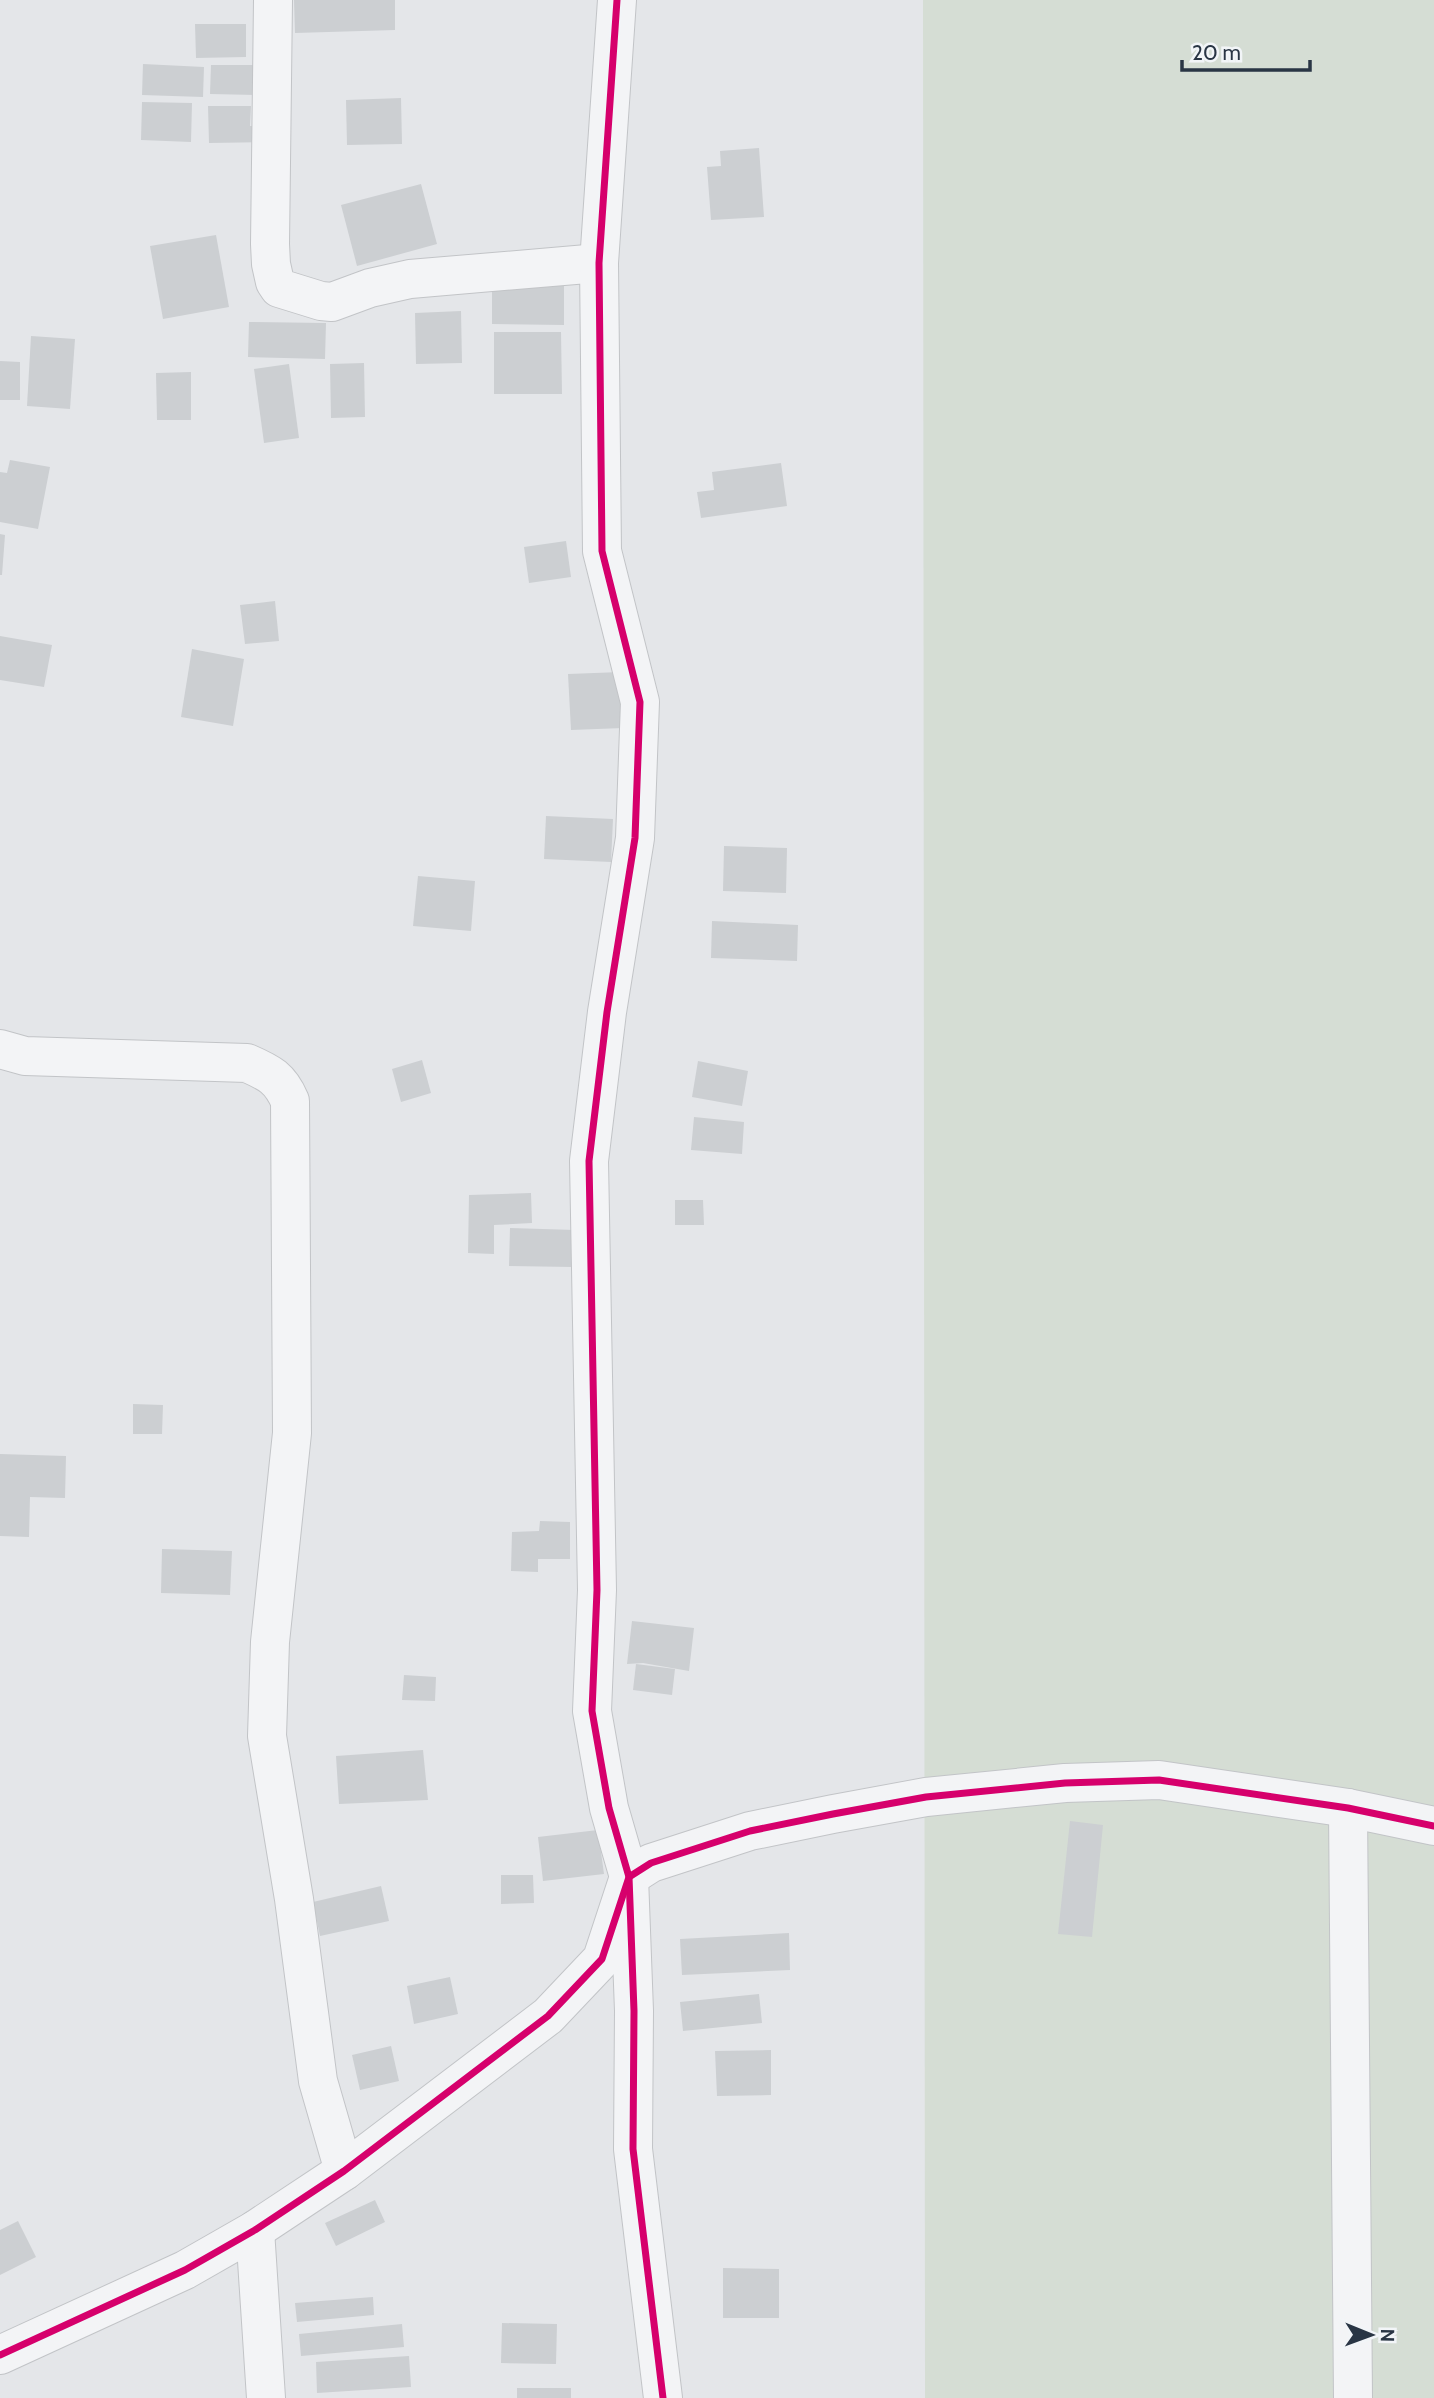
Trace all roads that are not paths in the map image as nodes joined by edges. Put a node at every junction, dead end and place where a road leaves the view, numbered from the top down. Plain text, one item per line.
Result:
1 (273, 0) edge
2 (617, 0) edge
3 (599, 263) junction
4 (0, 1049) edge
5 (1348, 1808) junction
6 (1434, 1826) edge
7 (629, 1877) junction
8 (344, 2171) junction
9 (255, 2230) junction
10 (0, 2356) edge
11 (266, 2398) edge
12 (663, 2398) edge
13 (1353, 2398) edge

1 - 3 street
2 - 3 street
3 - 7 street
4 - 8 street
5 - 6 street
5 - 7 street
5 - 13 street
7 - 8 street
7 - 12 street
8 - 9 street
9 - 10 street
9 - 11 street

